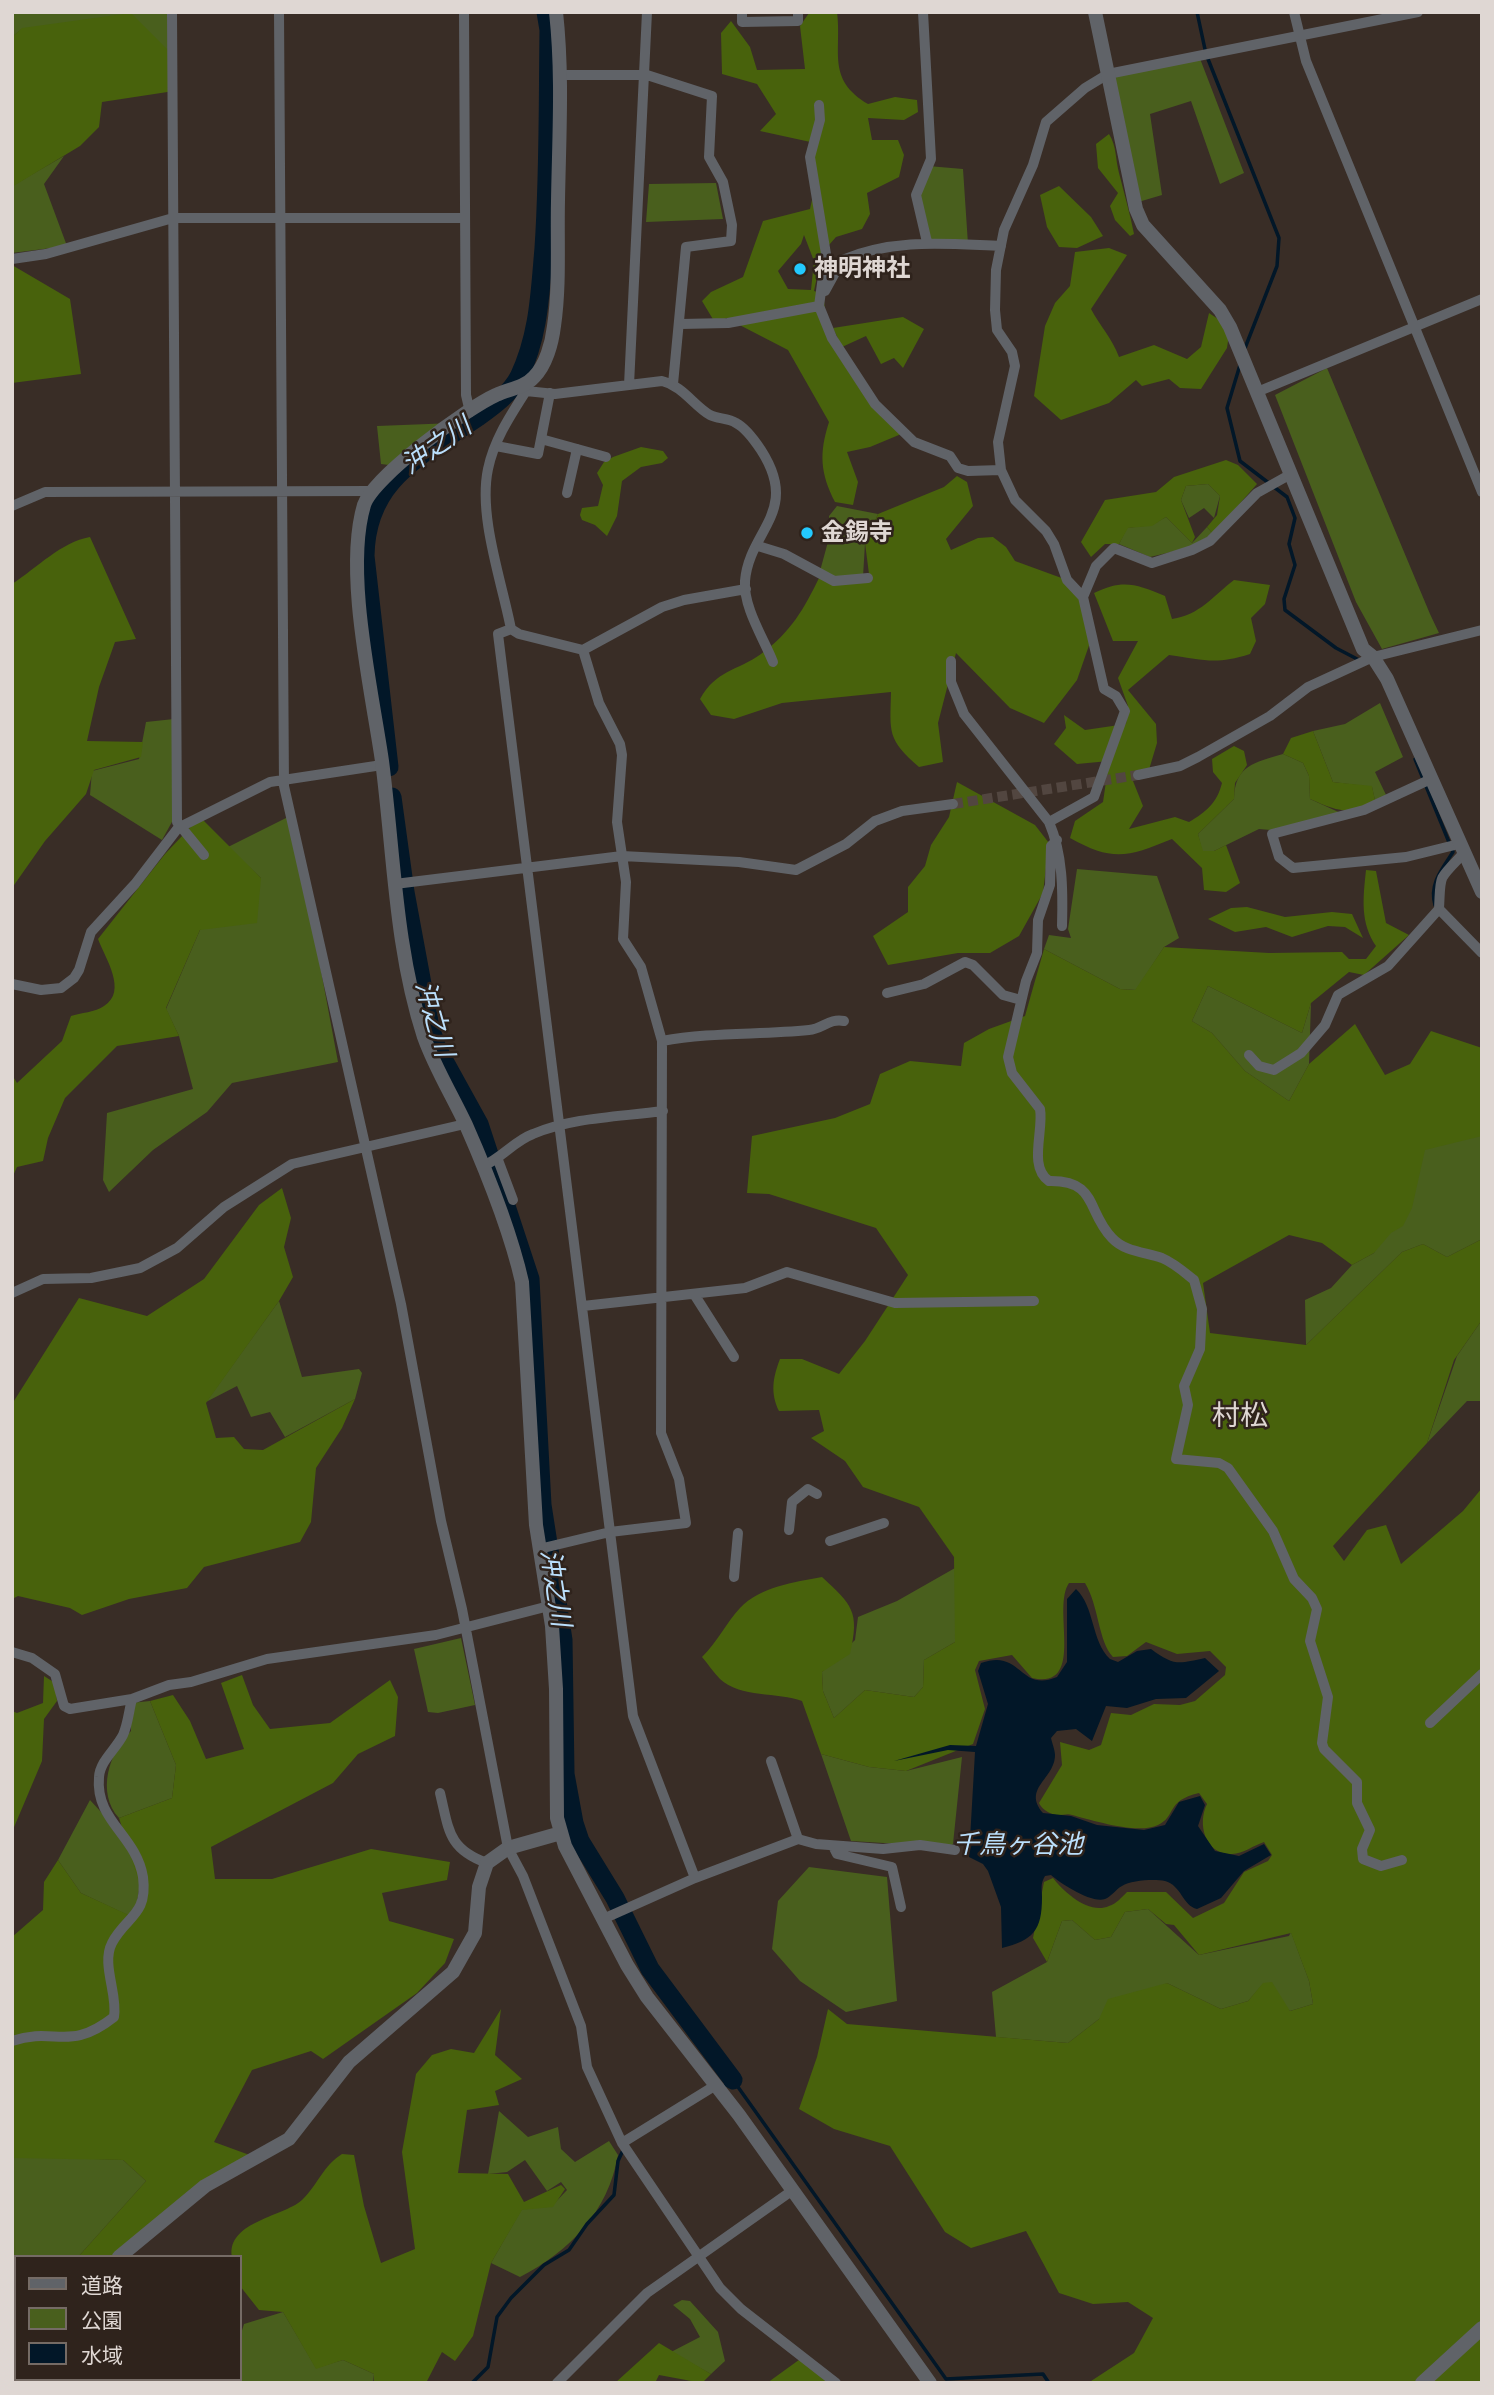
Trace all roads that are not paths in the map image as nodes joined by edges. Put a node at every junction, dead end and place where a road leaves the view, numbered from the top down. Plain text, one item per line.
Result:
1 (172, 12) edge
2 (279, 12) edge
3 (464, 12) edge
4 (556, 12) edge
5 (648, 12) edge
6 (742, 12) edge
7 (798, 12) edge
8 (923, 12) edge
9 (1095, 12) edge
10 (1294, 12) edge
11 (1418, 12) edge
12 (1298, 36) junction
13 (1108, 74) junction
14 (560, 75) junction
15 (647, 75) junction
16 (819, 105) dead end
17 (281, 217) junction
18 (173, 218) junction
19 (465, 218) junction
20 (927, 242) junction
21 (1001, 246) junction
22 (12, 259) edge
23 (1482, 299) edge
24 (820, 301) junction
25 (681, 324) junction
26 (1414, 327) junction
27 (673, 384) junction
28 (629, 385) junction
29 (524, 388) junction
30 (1257, 392) junction
31 (550, 393) junction
32 (470, 412) junction
33 (541, 439) junction
34 (496, 446) junction
35 (577, 449) junction
36 (606, 457) dead end
37 (1001, 470) junction
38 (1291, 474) junction
39 (280, 489) junction
40 (174, 491) junction
41 (370, 491) junction
42 (1482, 492) edge
43 (567, 493) dead end
44 (12, 506) edge
45 (758, 546) junction
46 (867, 578) dead end
47 (746, 589) junction
48 (1083, 597) junction
49 (512, 629) junction
50 (1482, 630) edge
51 (583, 650) junction
52 (1373, 657) junction
53 (951, 661) dead end
54 (773, 663) dead end
55 (382, 765) junction
56 (1139, 775) tunnel mouth
57 (283, 778) junction
58 (1431, 779) junction
59 (953, 804) tunnel mouth
60 (1049, 822) junction
61 (180, 827) junction
62 (1057, 840) junction
63 (1461, 849) junction
64 (204, 855) dead end
65 (622, 856) junction
66 (527, 868) junction
67 (395, 884) junction
68 (1482, 892) edge
69 (1440, 909) junction
70 (1062, 926) dead end
71 (1482, 953) edge
72 (12, 984) edge
73 (887, 993) dead end
74 (1021, 1000) junction
75 (844, 1021) dead end
76 (662, 1041) junction
77 (1249, 1055) dead end
78 (663, 1111) junction
79 (465, 1124) junction
80 (560, 1124) junction
81 (365, 1145) junction
82 (498, 1160) junction
83 (483, 1166) junction
84 (513, 1200) dead end
85 (12, 1293) edge
86 (694, 1294) junction
87 (663, 1296) junction
88 (1034, 1301) dead end
89 (583, 1306) junction
90 (734, 1357) dead end
91 (817, 1494) dead end
92 (884, 1523) dead end
93 (789, 1530) dead end
94 (610, 1532) junction
95 (738, 1533) dead end
96 (830, 1541) dead end
97 (539, 1549) junction
98 (734, 1577) dead end
99 (549, 1606) junction
100 (466, 1629) junction
101 (12, 1652) edge
102 (1482, 1674) edge
103 (132, 1699) junction
104 (1430, 1723) dead end
105 (771, 1762) dead end
106 (440, 1793) dead end
107 (561, 1833) junction
108 (798, 1839) junction
109 (833, 1846) junction
110 (509, 1848) junction
111 (955, 1850) dead end
112 (1402, 1860) dead end
113 (487, 1863) junction
114 (695, 1878) junction
115 (901, 1907) dead end
116 (603, 1919) junction
117 (12, 2041) edge
118 (716, 2085) junction
119 (622, 2143) junction
120 (793, 2190) junction
121 (121, 2255) edge
122 (701, 2256) junction
123 (1482, 2328) edge
124 (557, 2383) edge
125 (836, 2383) edge
126 (930, 2383) edge
127 (1422, 2383) edge

1 - 18 street
2 - 17 street
3 - 19 street
4 - 14 street
5 - 15 street
6 - 7 street
8 - 20 street
9 - 13 street
10 - 12 street
11 - 12 street
12 - 13 street
12 - 26 street
13 - 21 street
13 - 30 street
14 - 15 street
14 - 29 street
15 - 25 street
15 - 28 street
16 - 24 street
17 - 18 street
17 - 19 street
17 - 39 street
18 - 22 street
18 - 40 street
19 - 32 street
20 - 21 street
20 - 24 street
21 - 37 street
23 - 26 street
24 - 25 street
24 - 37 street
25 - 27 street
26 - 30 street
26 - 42 street
27 - 28 street
27 - 45 street
28 - 31 street
29 - 31 street
29 - 32 street
29 - 34 street
30 - 38 street
31 - 33 street
32 - 41 street
33 - 34 street
33 - 35 street
34 - 49 street
35 - 36 street
35 - 43 street
37 - 48 street
38 - 48 street
38 - 52 street
39 - 40 street
39 - 41 street
39 - 57 street
40 - 44 street
40 - 61 street
41 - 55 street
45 - 46 street
45 - 47 street
47 - 51 street
47 - 54 street
48 - 60 street
49 - 51 street
49 - 66 street
50 - 52 street
51 - 65 street
52 - 56 street
52 - 58 street
53 - 60 street
55 - 57 street
55 - 67 street
57 - 61 street
57 - 81 street
58 - 63 street
58 - 63 street
59 - 65 street
60 - 62 street
61 - 64 street
61 - 72 street
62 - 70 street
62 - 74 street
63 - 68 street
63 - 69 street
65 - 66 street
65 - 76 street
66 - 67 street
66 - 80 street
67 - 79 street
69 - 71 street
69 - 77 street
73 - 74 street
74 - 112 street
75 - 76 street
76 - 78 street
78 - 80 street
78 - 87 street
79 - 81 street
79 - 83 street
80 - 82 street
80 - 89 street
81 - 85 street
81 - 100 street
82 - 83 street
82 - 84 street
83 - 97 street
86 - 87 street
86 - 88 street
86 - 90 street
87 - 89 street
87 - 94 street
89 - 94 street
91 - 93 street
92 - 96 street
94 - 97 street
94 - 114 street
95 - 98 street
97 - 99 street
99 - 100 street
99 - 107 street
100 - 103 street
100 - 110 street
101 - 103 street
102 - 104 street
103 - 117 street
105 - 108 street
106 - 113 street
107 - 110 street
107 - 116 street
108 - 109 street
108 - 114 street
109 - 111 street
109 - 115 street
110 - 113 street
110 - 119 street
113 - 121 street
114 - 116 street
116 - 118 street
118 - 119 street
118 - 120 street
119 - 122 street
120 - 122 street
120 - 126 street
122 - 124 street
122 - 125 street
123 - 127 street

